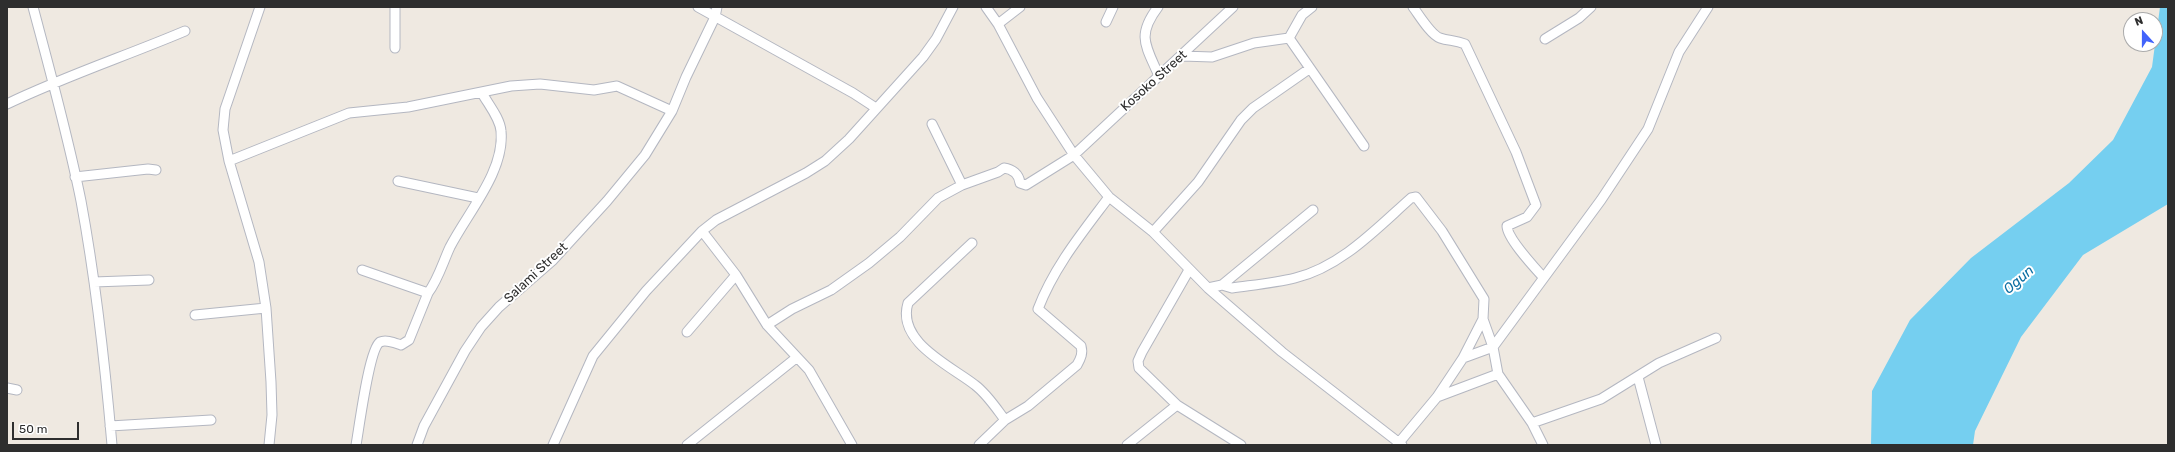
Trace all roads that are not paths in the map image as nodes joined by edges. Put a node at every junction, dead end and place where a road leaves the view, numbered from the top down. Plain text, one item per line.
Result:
1 (33, 7) edge
2 (260, 7) edge
3 (395, 7) edge
4 (698, 7) edge
5 (717, 7) edge
6 (952, 7) edge
7 (986, 7) edge
8 (1020, 7) edge
9 (1113, 7) edge
10 (1158, 7) edge
11 (1233, 7) edge
12 (1312, 7) edge
13 (1413, 7) edge
14 (1591, 7) edge
15 (1708, 7) edge
16 (715, 16) junction
17 (1106, 22) dead end
18 (998, 24) junction
19 (185, 30) dead end
20 (1289, 38) junction
21 (1545, 39) dead end
22 (395, 48) dead end
23 (1182, 56) junction
24 (1309, 69) junction
25 (1159, 76) junction
26 (53, 82) junction
27 (482, 93) junction
28 (7, 104) edge
29 (876, 108) junction
30 (672, 111) junction
31 (932, 124) dead end
32 (1364, 146) dead end
33 (1074, 155) junction
34 (229, 161) junction
35 (156, 170) dead end
36 (75, 177) junction
37 (398, 181) dead end
38 (962, 185) junction
39 (1109, 197) junction
40 (478, 198) junction
41 (1313, 210) dead end
42 (702, 231) junction
43 (1153, 232) junction
44 (972, 243) dead end
45 (362, 270) dead end
46 (1189, 270) junction
47 (736, 275) junction
48 (1543, 277) junction
49 (149, 280) dead end
50 (94, 282) junction
51 (1222, 285) junction
52 (1208, 288) junction
53 (428, 293) junction
54 (266, 308) junction
55 (195, 315) dead end
56 (1483, 319) junction
57 (767, 325) junction
58 (687, 332) dead end
59 (1716, 338) dead end
60 (1493, 347) junction
61 (796, 358) junction
62 (1464, 358) junction
63 (1498, 374) junction
64 (1638, 377) junction
65 (7, 388) edge
66 (17, 390) dead end
67 (1436, 397) junction
68 (1177, 405) junction
69 (211, 420) dead end
70 (1005, 420) junction
71 (1532, 423) junction
72 (110, 426) junction
73 (697, 442) edge
74 (1399, 444) edge
75 (112, 445) edge
76 (269, 445) edge
77 (356, 445) edge
78 (417, 445) edge
79 (553, 445) edge
80 (687, 445) edge
81 (852, 445) edge
82 (979, 445) edge
83 (1127, 445) edge
84 (1241, 445) edge
85 (1543, 445) edge
86 (1656, 445) edge

1 - 26 street
2 - 34 street
3 - 22 street
4 - 16 street
5 - 16 street
6 - 29 street
7 - 18 street
8 - 18 street
9 - 17 street
10 - 25 street
11 - 23 street, Kosoko Street
12 - 20 street
13 - 48 street
14 - 21 street
15 - 48 street
16 - 29 street
16 - 30 street, Salami Street
18 - 33 street
19 - 26 street
20 - 23 street
20 - 24 street
23 - 25 street, Kosoko Street
24 - 32 street
24 - 43 street
25 - 33 street, Kosoko Street
26 - 28 street
26 - 36 street
27 - 30 street
27 - 34 street
27 - 40 street
29 - 42 street
30 - 78 street, Salami Street
31 - 38 street
33 - 38 street, Kosoko Street
33 - 39 street
34 - 54 street
35 - 36 street
36 - 50 street
37 - 40 street
38 - 57 street
39 - 43 street
39 - 70 street
40 - 53 street
41 - 51 street
42 - 47 street
42 - 79 street
43 - 46 street
44 - 70 street
45 - 53 street
46 - 52 street
46 - 68 street
47 - 57 street
47 - 58 street
48 - 60 street
49 - 50 street
50 - 72 street
51 - 52 street
51 - 56 street
52 - 74 street
53 - 77 street
54 - 55 street
54 - 76 street
56 - 60 street
56 - 62 street
57 - 61 street
59 - 64 street
60 - 62 street
60 - 63 street
61 - 73 street
61 - 81 street
62 - 67 street
63 - 67 street
63 - 71 street
64 - 71 street
64 - 86 street
65 - 66 street
67 - 74 street
68 - 83 street
68 - 84 street
69 - 72 street
70 - 82 street
71 - 85 street
72 - 75 street
73 - 80 street

